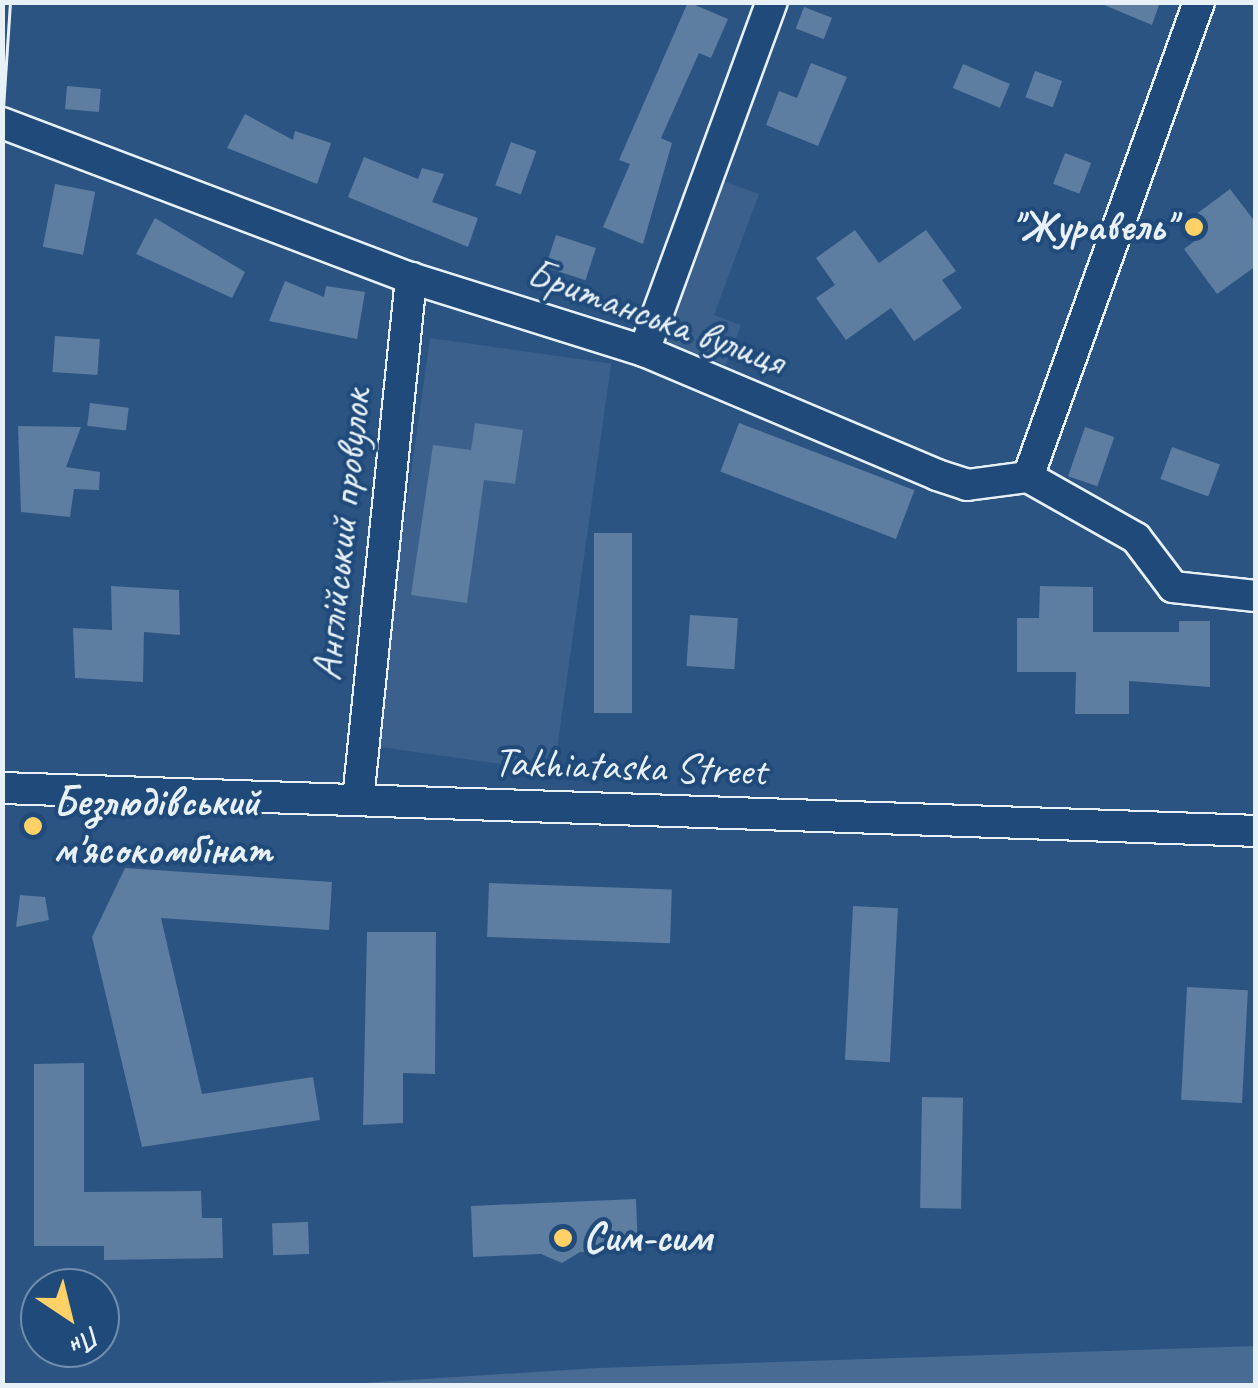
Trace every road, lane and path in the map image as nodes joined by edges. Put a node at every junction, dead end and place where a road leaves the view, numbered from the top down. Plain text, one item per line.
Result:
1 (772, 2) edge
2 (1199, 2) edge
3 (2, 123) edge
4 (411, 278) junction
5 (644, 352) junction
6 (1028, 477) junction
7 (1256, 596) edge
8 (2, 788) edge
9 (358, 800) junction
10 (1256, 832) edge

1 - 5 street
2 - 6 street
3 - 4 street, Британська вулиця
4 - 5 street, Британська вулиця
4 - 9 street, Англійський провулок
5 - 6 street, Британська вулиця
6 - 7 street
8 - 9 street, Takhiataska Street
9 - 10 street, Takhiataska Street

